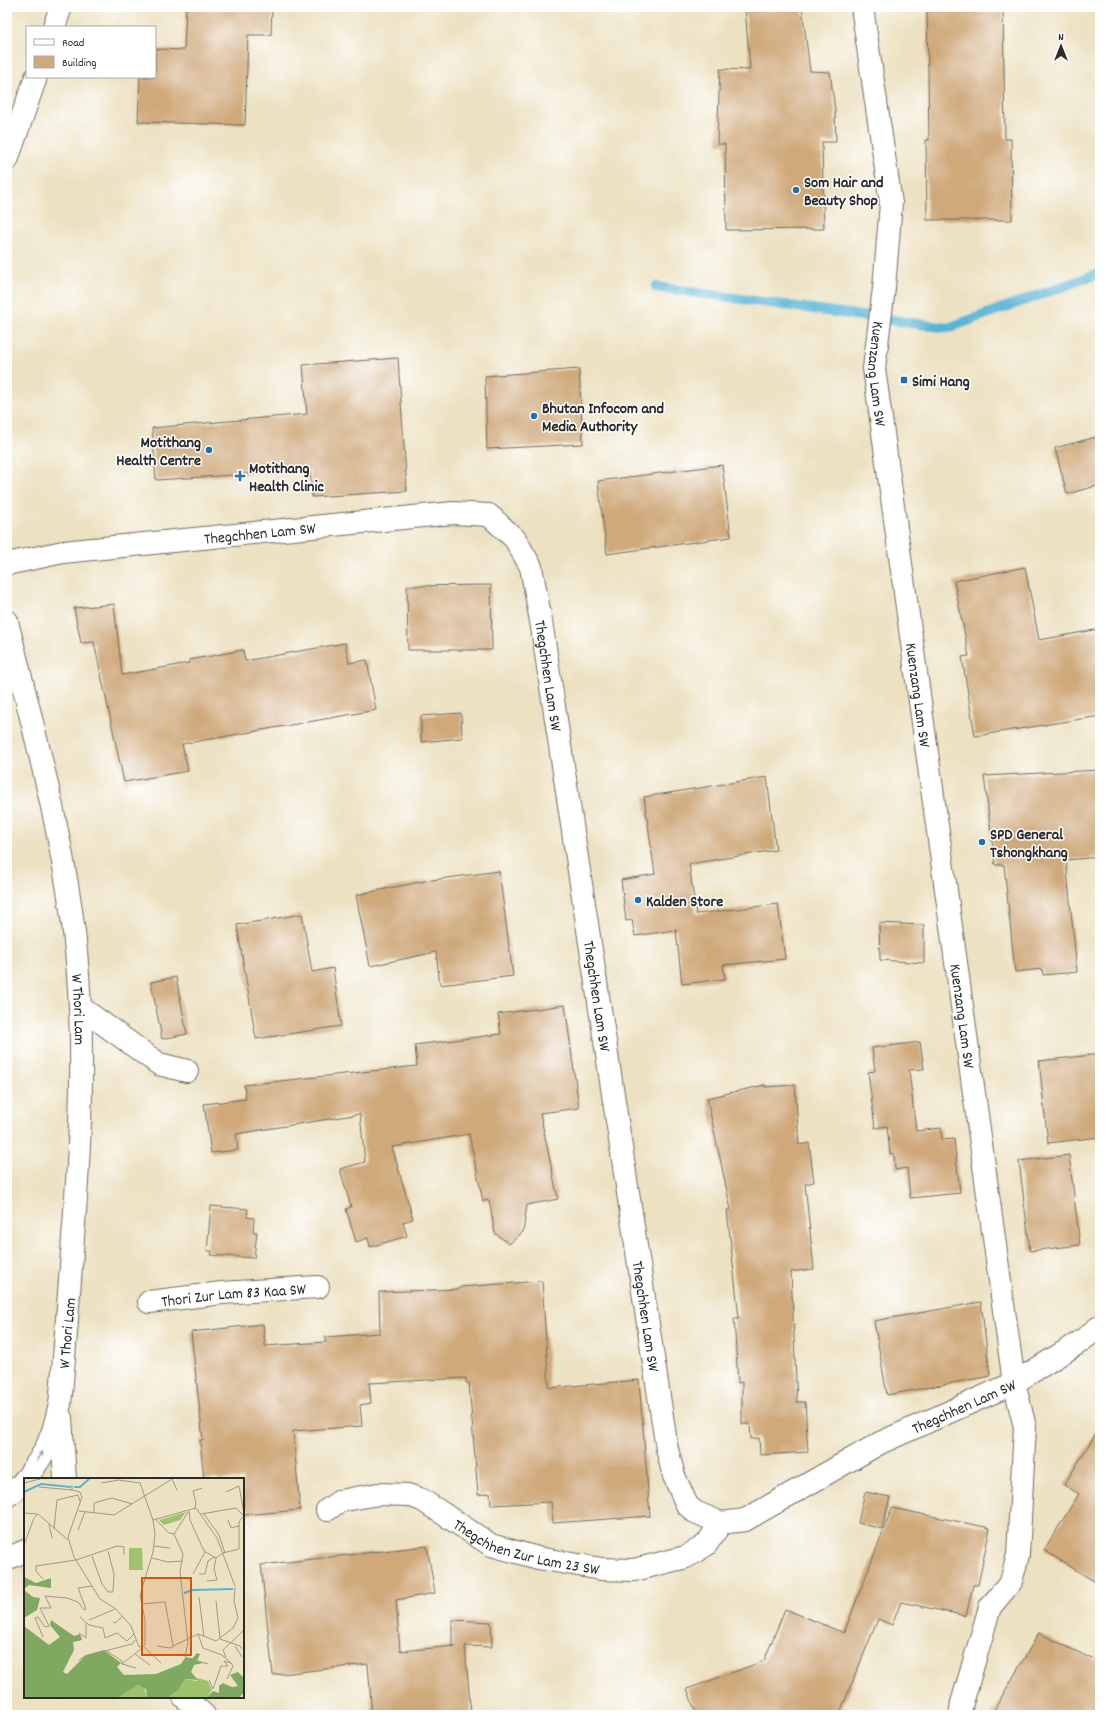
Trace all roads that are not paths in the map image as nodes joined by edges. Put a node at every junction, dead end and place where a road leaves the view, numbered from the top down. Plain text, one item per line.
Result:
1 (61, 7) edge
2 (862, 7) edge
3 (54, 26) edge
4 (36, 78) edge
5 (7, 160) edge
6 (7, 564) edge
7 (7, 621) edge
8 (80, 1007) junction
9 (187, 1071) dead end
10 (318, 1287) dead end
11 (149, 1302) dead end
12 (1100, 1326) edge
13 (1014, 1383) junction
14 (60, 1405) junction
15 (25, 1478) edge
16 (65, 1478) edge
17 (24, 1480) edge
18 (7, 1496) edge
19 (327, 1510) dead end
20 (721, 1523) junction
21 (24, 1551) edge
22 (7, 1559) edge
23 (185, 1698) edge
24 (204, 1715) edge
25 (960, 1715) edge

1 - 3 main road
2 - 13 main road, Kuenzang Lam SW
4 - 5 main road
6 - 20 main road, Thegchhen Lam SW
7 - 8 main road, W Thori Lam
8 - 9 main road
8 - 14 main road, W Thori Lam
10 - 11 main road, Thori Zur Lam 83 Kaa SW
12 - 13 main road, Thegchhen Lam SW
13 - 20 main road, Thegchhen Lam SW
13 - 25 main road, Kuenzang Lam SW
15 -> 14 main road, W Thori Lam
14 - 16 main road, W Thori Lam
18 -> 17 main road, W Thori Lam
19 - 20 main road, Thegchhen Zur Lam 23 SW
21 - 22 main road
23 - 24 main road

